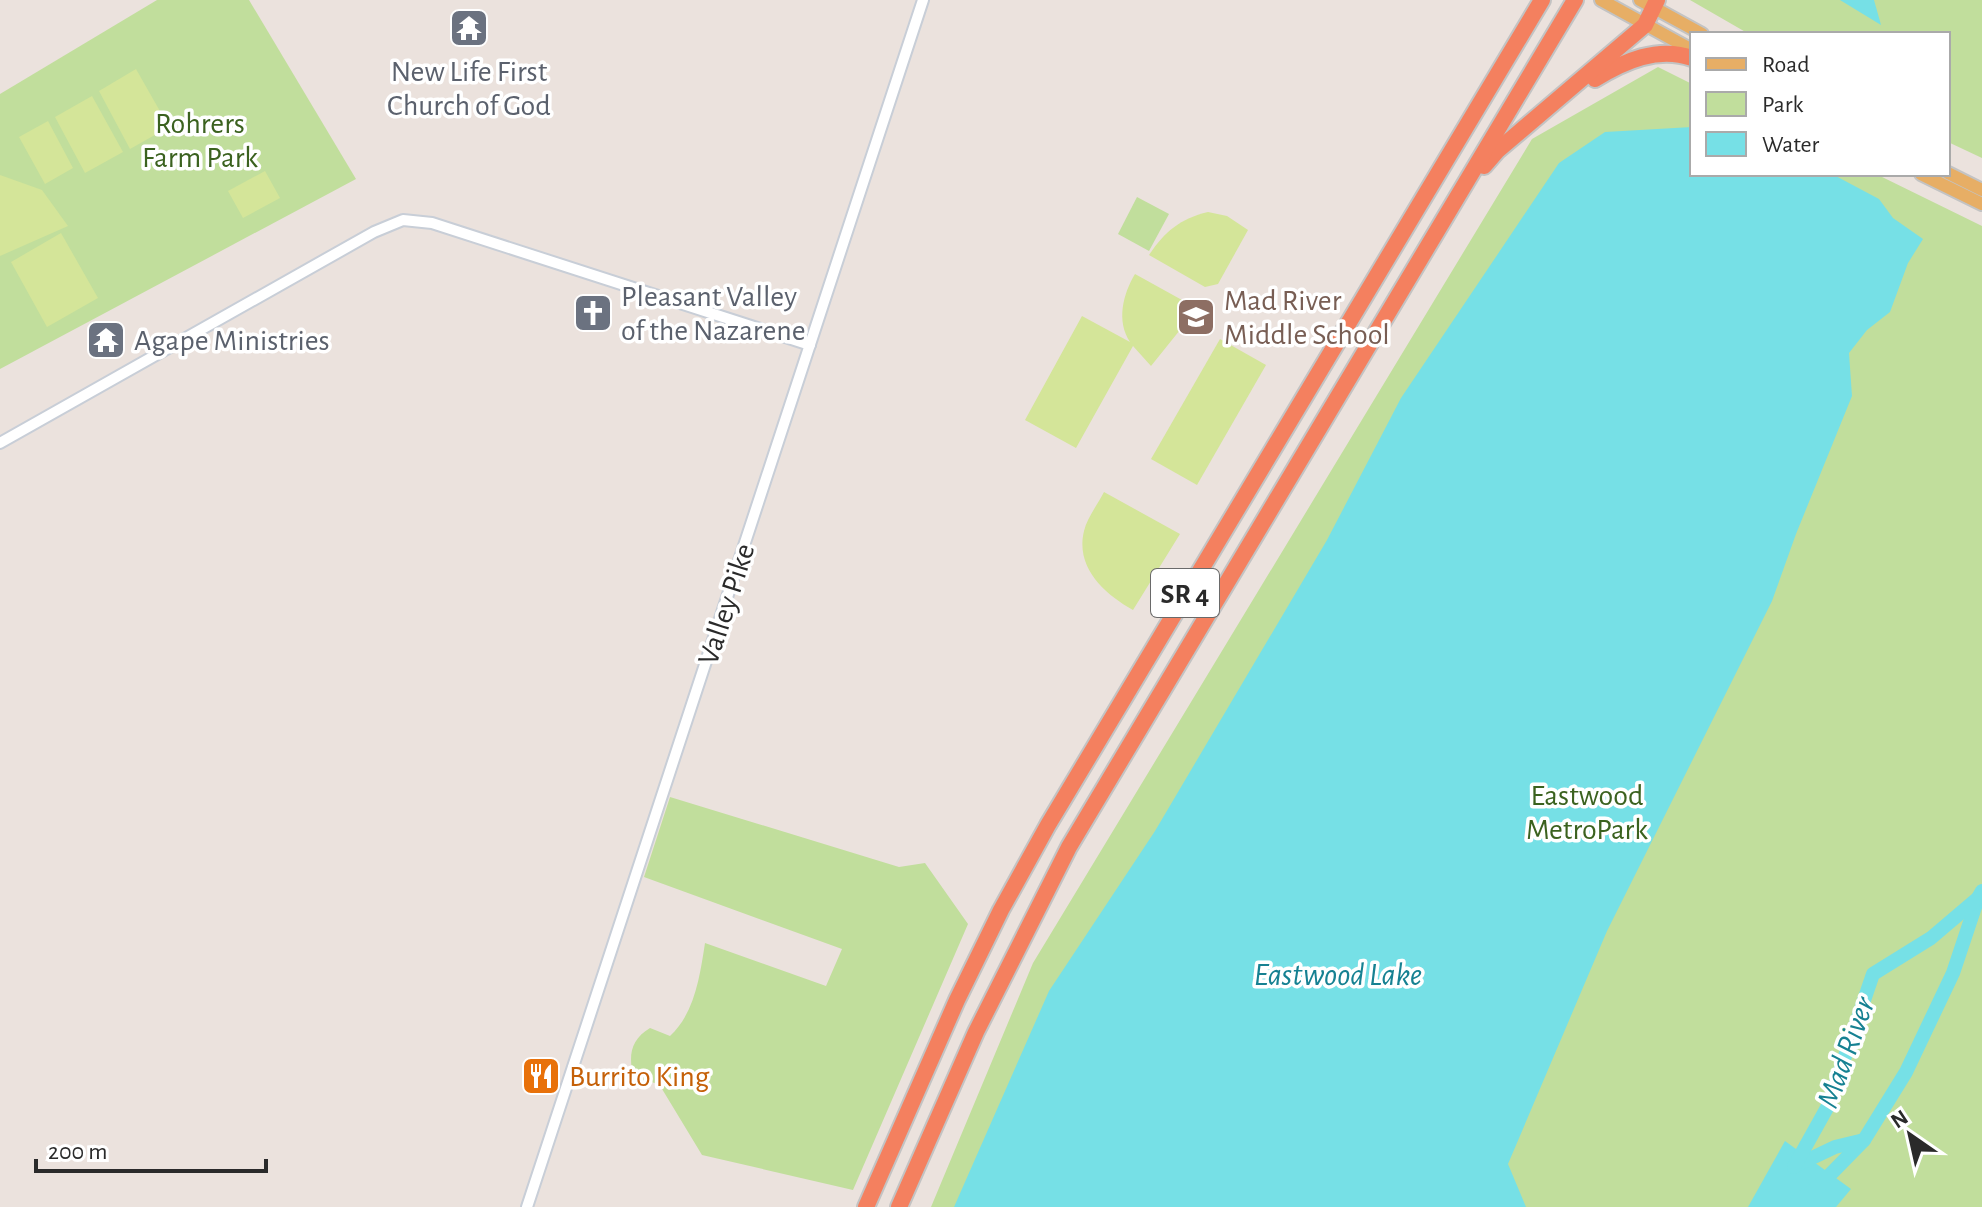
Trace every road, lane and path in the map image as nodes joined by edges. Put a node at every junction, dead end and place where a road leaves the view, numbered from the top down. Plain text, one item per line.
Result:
1 (923, 0) edge
2 (1542, 0) edge
3 (1601, 0) edge
4 (1651, 3) edge
5 (1572, 6) edge
6 (1645, 25) junction
7 (1699, 32) edge
8 (1690, 49) edge
9 (1690, 58) edge
10 (1547, 110) junction
11 (1950, 174) edge
12 (1925, 176) edge
13 (1982, 190) edge
14 (1982, 204) edge
15 (1451, 207) junction
16 (810, 345) junction
17 (0, 443) edge
18 (527, 1207) edge
19 (866, 1207) edge
20 (899, 1207) edge

1 - 16 street, Valley Pike
2 - 19 highway, SR 4
3 - 6 main road
4 - 6 highway
4 - 7 main road
5 - 15 highway, SR 4
6 - 8 main road
6 - 10 highway
9 - 10 highway
10 - 15 highway
11 - 13 main road
12 - 14 main road
15 - 20 highway, SR 4
16 - 17 street
16 - 18 street, Valley Pike

